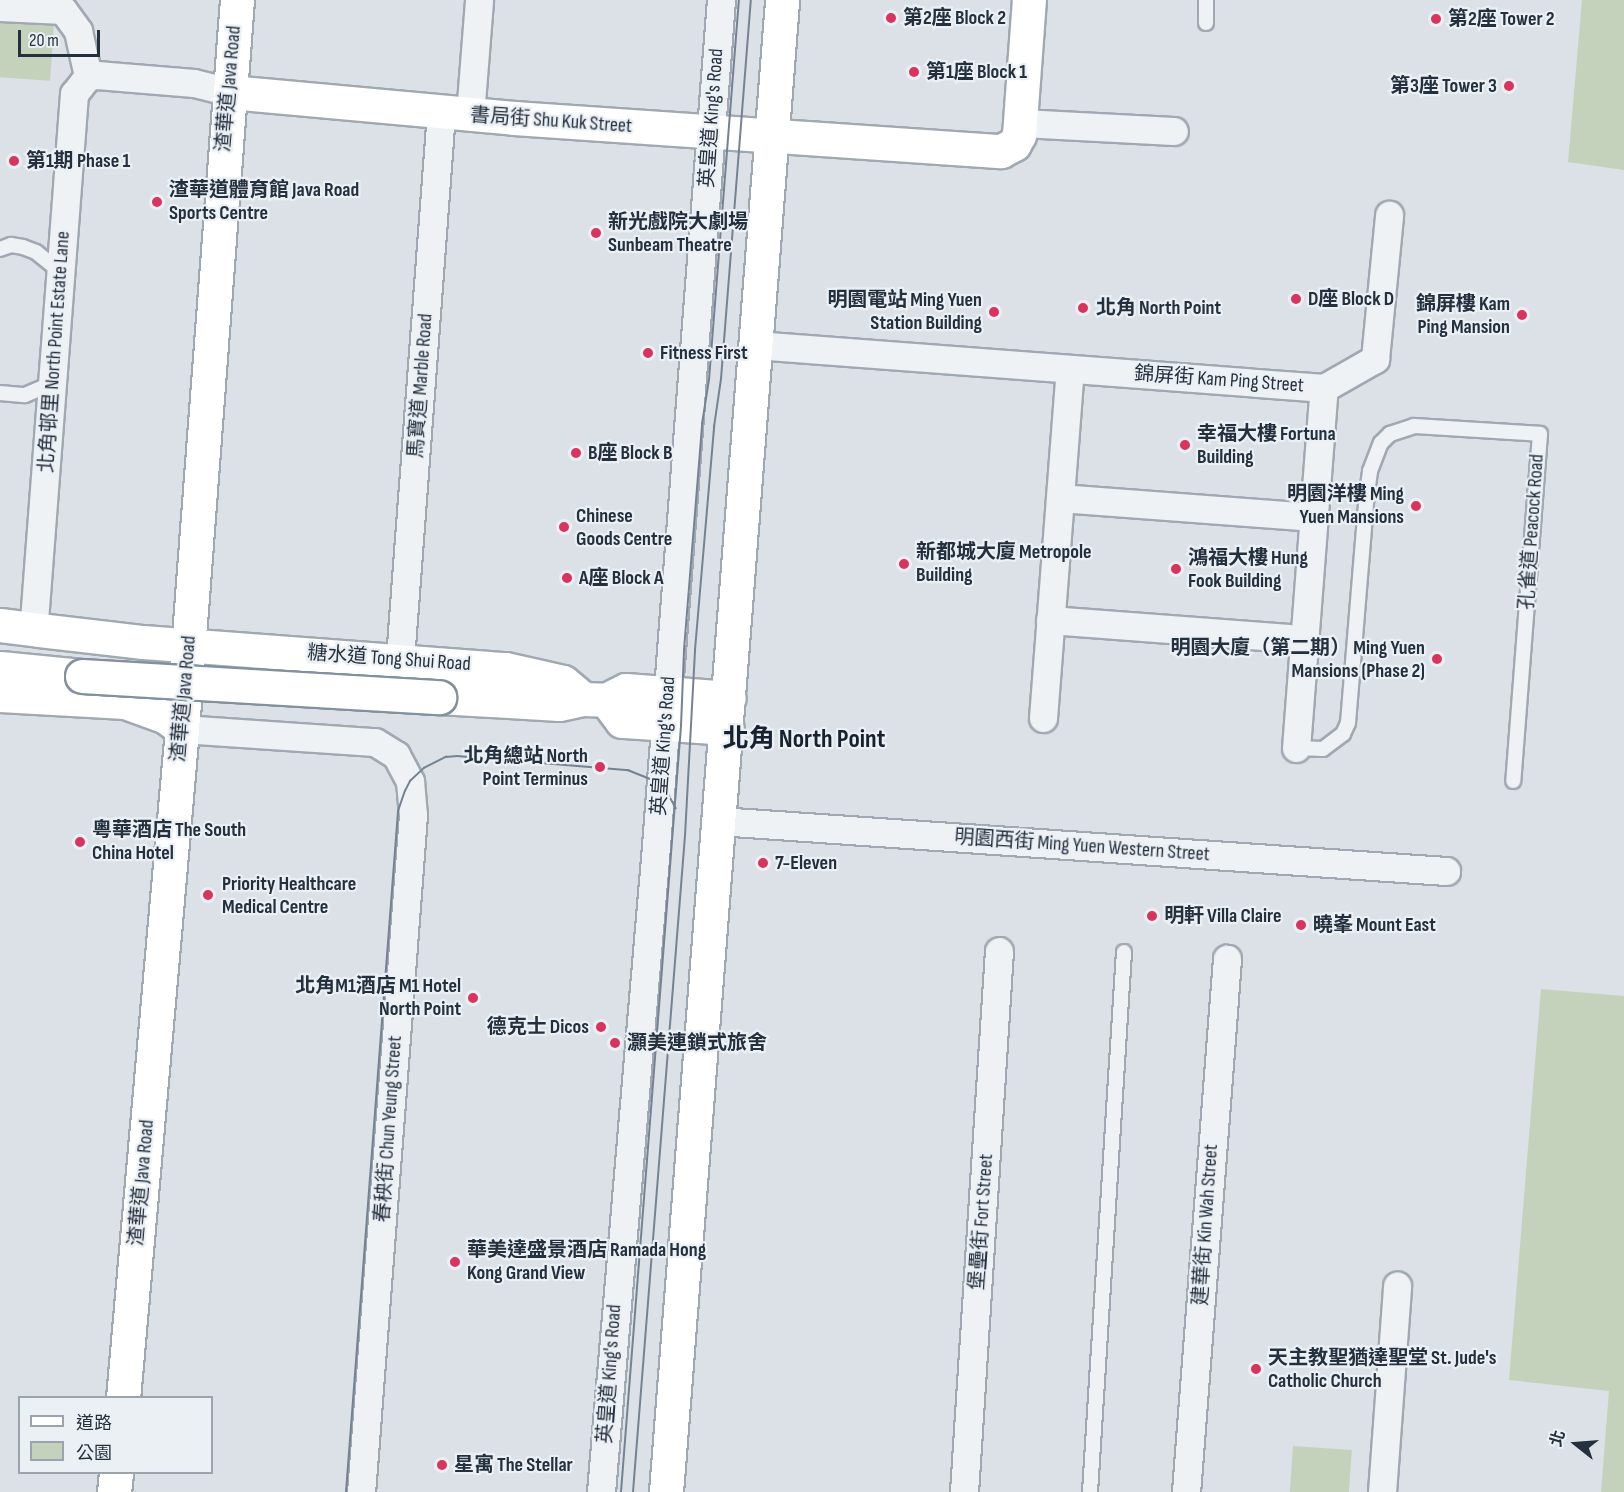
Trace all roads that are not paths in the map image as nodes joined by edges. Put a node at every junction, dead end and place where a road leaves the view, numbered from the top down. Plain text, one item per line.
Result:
1 (237, 0) edge
2 (479, 0) edge
3 (721, 0) edge
4 (782, 0) edge
5 (1029, 0) edge
6 (1206, 0) edge
7 (64, 5) edge
8 (0, 7) edge
9 (1206, 23) dead end
10 (88, 76) junction
11 (230, 92) junction
12 (456, 114) junction
13 (1174, 131) dead end
14 (711, 133) junction
15 (771, 134) junction
16 (1017, 134) junction
17 (1389, 215) dead end
18 (0, 249) edge
19 (61, 272) junction
20 (755, 345) junction
21 (1070, 369) junction
22 (53, 382) junction
23 (1324, 388) junction
24 (0, 393) edge
25 (1060, 498) junction
26 (1314, 517) junction
27 (1050, 620) junction
28 (0, 625) edge
29 (39, 630) junction
30 (1305, 639) junction
31 (189, 645) junction
32 (400, 659) junction
33 (0, 668) edge
34 (668, 692) junction
35 (0, 695) edge
36 (594, 700) junction
37 (728, 713) junction
38 (1043, 718) dead end
39 (665, 725) junction
40 (182, 729) junction
41 (1296, 748) joint
42 (1513, 781) dead end
43 (718, 821) junction
44 (1446, 871) dead end
45 (999, 951) dead end
46 (1124, 952) dead end
47 (1227, 959) dead end
48 (123, 1396) edge
49 (116, 1474) edge
50 (114, 1492) edge
51 (361, 1492) edge
52 (601, 1492) edge
53 (666, 1492) edge
54 (964, 1492) edge
55 (1090, 1492) edge
56 (1186, 1492) edge
57 (1372, 1492) edge
58 (1382, 1492) edge

1 - 11 main road, 渣華道 Java Road
2 - 12 street, 馬寶道 Marble Road
3 - 14 street, 英皇道 King's Road
4 - 15 main road
5 - 16 main road
6 - 9 lane
7 - 8 street
7 - 10 street
10 - 11 street, 書局街 Shu Kuk Street
10 - 19 street, 北角邨里 North Point Estate Lane
11 - 12 main road, 書局街 Shu Kuk Street
11 - 31 main road, 渣華道 Java Road
12 - 14 main road, 書局街 Shu Kuk Street
12 - 32 street, 馬寶道 Marble Road
13 - 16 street
14 - 15 main road, 書局街 Shu Kuk Street
14 - 34 street, 英皇道 King's Road
15 - 16 main road, 書局街 Shu Kuk Street
15 - 20 main road
17 - 23 street
18 - 19 lane
19 - 22 street, 北角邨里 North Point Estate Lane
20 - 21 street, 錦屏街 Kam Ping Street
20 - 37 main road
21 - 23 street, 錦屏街 Kam Ping Street
21 - 25 street
22 - 24 lane
22 - 29 street, 北角邨里 North Point Estate Lane
23 - 26 street, 錦屏街 Kam Ping Street
25 - 26 street
25 - 27 street
26 - 30 street, 錦屏街 Kam Ping Street
27 - 30 street
27 - 38 street
28 - 29 main road, 糖水道 Tong Shui Road
29 - 31 main road, 糖水道 Tong Shui Road
30 - 41 street, 錦屏街 Kam Ping Street
31 - 32 main road, 糖水道 Tong Shui Road
31 - 40 main road, 渣華道 Java Road
32 - 36 main road, 糖水道 Tong Shui Road
33 - 36 main road, bridge
34 - 36 main road
34 - 37 main road
34 - 39 street, 英皇道 King's Road
35 - 40 main road
36 - 39 main road, 糖水道 Tong Shui Road
37 - 39 main road, 糖水道 Tong Shui Road
37 - 43 main road
39 - 52 street, 英皇道 King's Road
40 - 48 main road, 渣華道 Java Road
40 - 51 street, 春秧街 Chun Yeung Street
41 - 42 lane, 孔雀道 Peacock Road
43 - 44 street, 明園西街 Ming Yuen Western Street
43 - 53 main road
45 - 54 street, 堡壘街 Fort Street
46 - 55 lane
47 - 56 street, 建華街 Kin Wah Street
49 - 50 main road
57 - 58 street

